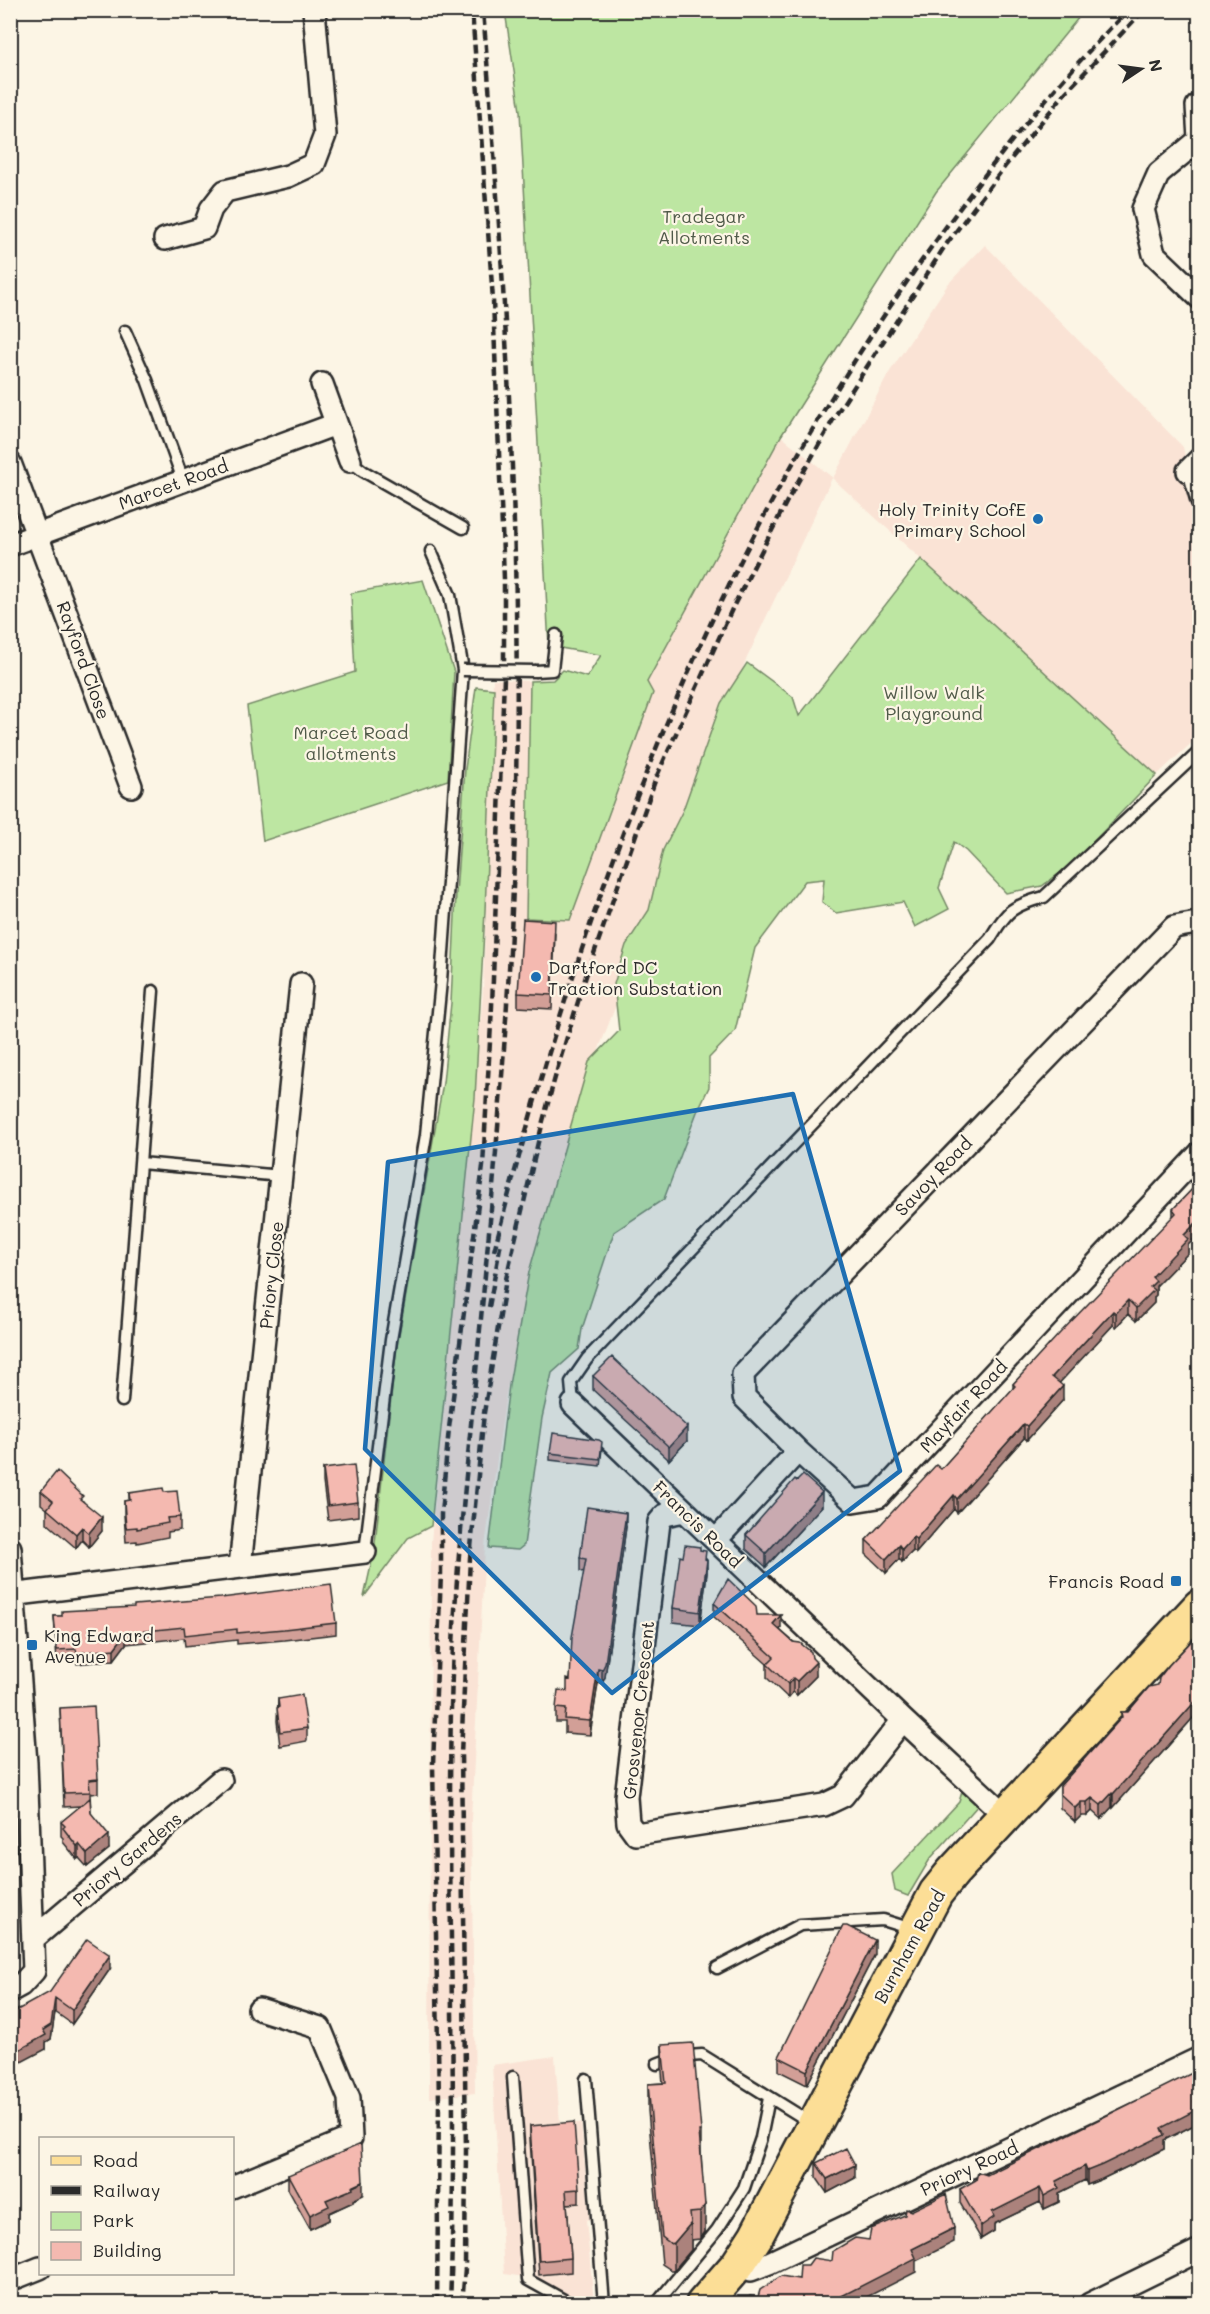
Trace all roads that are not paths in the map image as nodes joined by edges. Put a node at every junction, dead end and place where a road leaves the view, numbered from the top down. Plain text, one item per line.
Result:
1 (315, 10) edge
2 (1197, 106) dead end
3 (1199, 139) edge
4 (165, 239) dead end
5 (1200, 298) edge
6 (125, 332) dead end
7 (322, 384) dead end
8 (336, 424) junction
9 (350, 461) joint
10 (10, 463) edge
11 (1194, 465) edge
12 (183, 480) junction
13 (1200, 505) edge
14 (463, 528) dead end
15 (37, 534) junction
16 (10, 545) edge
17 (431, 551) dead end
18 (556, 635) dead end
19 (464, 670) junction
20 (1200, 751) edge
21 (131, 786) dead end
22 (1200, 926) edge
23 (301, 984) dead end
24 (153, 991) dead end
25 (1200, 1153) edge
26 (141, 1163) junction
27 (281, 1176) junction
28 (122, 1401) dead end
29 (573, 1404) joint
30 (798, 1450) junction
31 (684, 1511) junction
32 (716, 1540) junction
33 (10, 1548) edge
34 (365, 1552) joint
35 (240, 1567) junction
36 (13, 1594) edge
37 (1200, 1606) edge
38 (903, 1720) junction
39 (221, 1780) dead end
40 (1006, 1816) junction
41 (915, 1930) junction
42 (33, 1939) junction
43 (717, 1968) dead end
44 (10, 1991) edge
45 (260, 2009) dead end
46 (657, 2064) dead end
47 (1197, 2064) edge
48 (513, 2077) dead end
49 (586, 2079) dead end
50 (769, 2098) junction
51 (814, 2125) junction
52 (234, 2186) edge
53 (1200, 2250) edge
54 (738, 2264) junction
55 (39, 2268) edge
56 (10, 2280) edge
57 (571, 2304) edge
58 (604, 2304) edge
59 (657, 2304) edge
60 (703, 2304) edge
61 (1090, 2304) edge

1 - 4 street
2 - 3 street
3 - 5 street
6 - 12 lane
7 - 8 street
8 - 9 street
8 - 12 street, Marcet Road
9 - 14 lane
10 - 15 street, Rayford Close
11 - 13 lane
12 - 15 street, Marcet Road
15 - 16 street, Marcet Road
15 - 21 street, Rayford Close
17 - 19 lane
18 - 19 lane, bridge
19 - 34 lane
20 - 29 lane
22 - 30 street, Savoy Road
23 - 27 street, Priory Close
24 - 26 lane
25 - 30 street, Mayfair Road
26 - 27 lane
26 - 28 lane
27 - 35 street, Priory Close
29 - 31 street, Francis Road
30 - 32 street
31 - 32 street, Francis Road
31 - 38 street, Grosvenor Crescent
32 - 38 street, Francis Road
33 - 36 street
34 - 35 street
35 - 36 street
36 - 42 street
37 - 40 main road, Burnham Road
38 - 40 street, Francis Road
39 - 42 street, Priory Gardens
40 - 41 main road, Burnham Road
41 - 43 lane
41 - 51 main road, Burnham Road
42 - 44 street
45 - 52 street
46 - 50 lane
47 - 54 street, Priory Road
48 - 57 lane
49 - 58 lane
50 - 51 lane
50 - 59 lane
51 - 54 main road, Burnham Road
53 - 61 street
54 - 60 main road, Burnham Road
55 - 56 street

